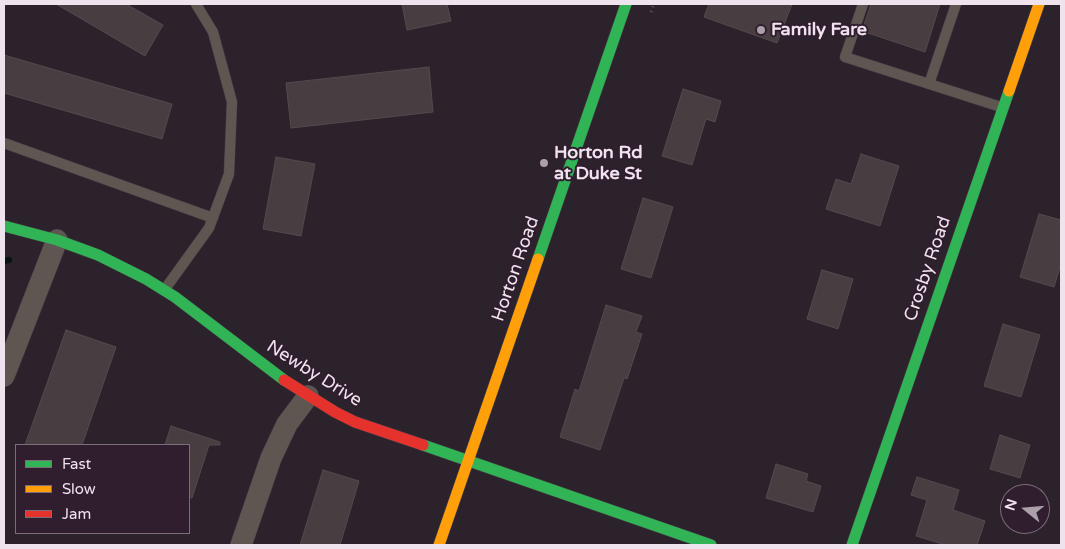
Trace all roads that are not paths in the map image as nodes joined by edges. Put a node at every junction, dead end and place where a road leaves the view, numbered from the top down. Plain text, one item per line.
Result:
1 (196, 4) edge
2 (626, 4) edge
3 (863, 4) edge
4 (956, 4) edge
5 (1039, 4) edge
6 (929, 84) junction
7 (1002, 107) junction
8 (4, 143) edge
9 (213, 218) junction
10 (4, 226) edge
11 (57, 240) junction
12 (164, 290) junction
13 (4, 376) edge
14 (308, 396) junction
15 (469, 462) junction
16 (242, 545) edge
17 (439, 545) edge
18 (710, 545) edge
19 (852, 545) edge

1 - 9 lane
2 - 15 street, Horton Road
3 - 6 lane
4 - 6 lane
5 - 7 street, Crosby Road
6 - 7 lane
7 - 19 street, Crosby Road
8 - 9 lane
9 - 12 lane
10 - 11 street, Newby Drive
11 - 12 street, Newby Drive
11 - 13 street
12 - 14 street, Newby Drive
14 - 15 street, Newby Drive
14 - 16 street
15 - 17 street, Horton Road
15 - 18 street, Newby Drive

